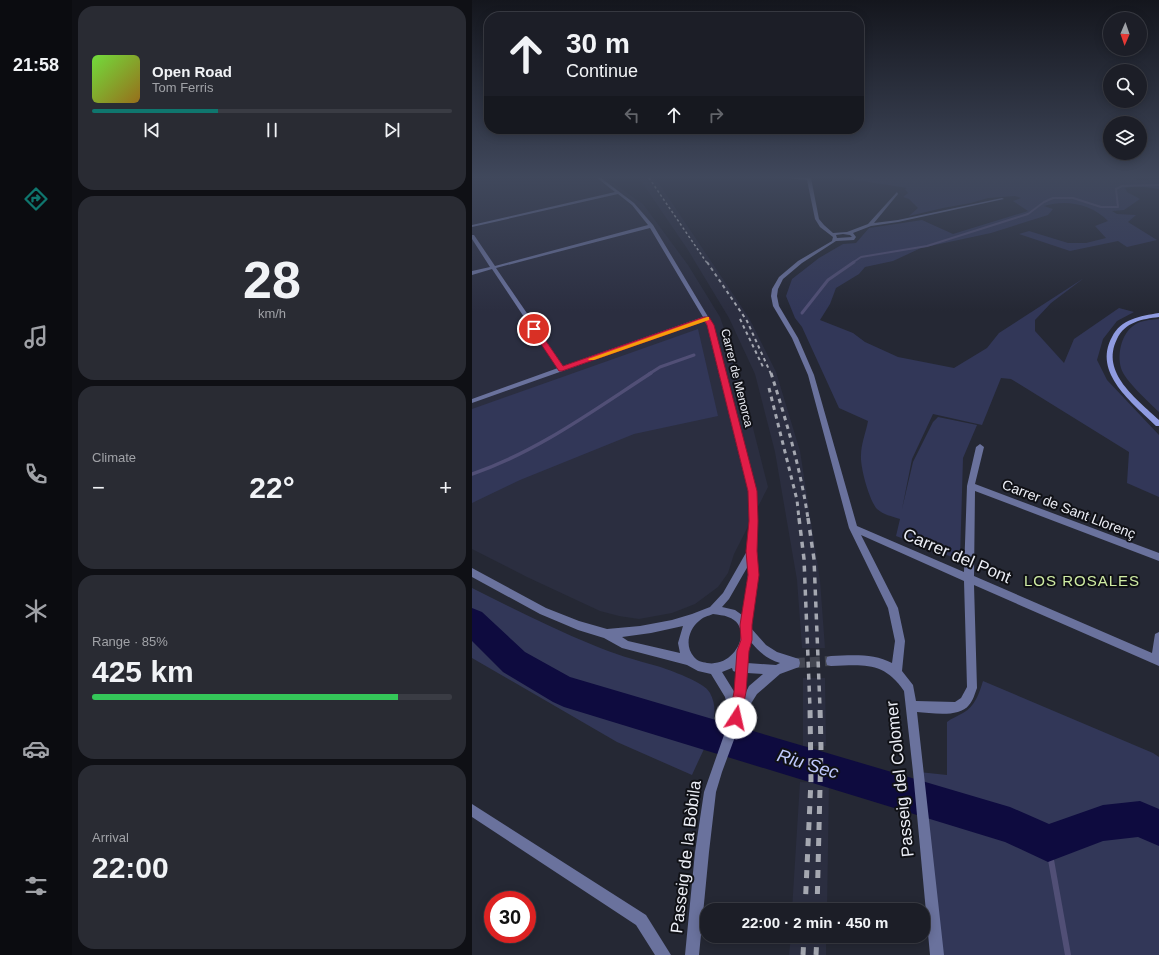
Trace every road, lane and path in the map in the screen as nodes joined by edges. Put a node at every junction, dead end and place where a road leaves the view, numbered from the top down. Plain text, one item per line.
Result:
1 (487, 223) edge
2 (648, 223) edge
3 (820, 223) edge
4 (872, 223) edge
5 (887, 223) edge
6 (870, 225) junction
7 (472, 226) edge
8 (651, 226) junction
9 (472, 236) edge
10 (834, 237) junction
11 (493, 268) junction
12 (472, 273) edge
13 (1159, 314) edge
14 (706, 318) junction
15 (562, 369) junction
16 (472, 401) edge
17 (1159, 424) edge
18 (980, 447) dead end
19 (971, 486) junction
20 (853, 528) junction
21 (751, 551) junction
22 (1159, 557) edge
23 (472, 572) edge
24 (969, 578) junction
25 (713, 610) junction
26 (697, 617) junction
27 (746, 628) junction
28 (607, 634) junction
29 (1159, 637) edge
30 (743, 651) junction
31 (690, 661) junction
32 (831, 661) tunnel mouth
33 (1158, 661) edge
34 (725, 666) junction
35 (741, 667) junction
36 (714, 669) junction
37 (776, 670) junction
38 (896, 672) junction
39 (912, 706) junction
40 (735, 721) junction
41 (472, 810) edge
42 (664, 955) edge
43 (692, 955) edge
44 (936, 955) edge

1 - 7 street
2 - 8 street, Carrer de Menorca
3 - 10 street
4 - 6 street
5 - 6 street
6 - 10 street
8 - 11 street
8 - 14 street, Carrer de Menorca
9 - 11 street
10 - 20 street
11 - 12 street
11 - 15 street
13 - 17 main road
14 - 15 street
14 - 21 street, Carrer de Menorca
15 - 16 street
18 - 19 street
19 - 22 street, Carrer de Sant Llorenç
19 - 24 street
20 - 24 street, Carrer del Pont
20 - 38 street
21 - 25 street, Carrer de Menorca
21 - 27 street, Carrer de Menorca
23 - 28 street
24 - 33 street, Carrer del Pont
24 - 39 street
25 - 26 street
25 - 27 street
26 - 28 street
26 - 31 street
27 - 30 street
27 - 37 street
28 - 31 street
29 - 33 street
30 - 34 street
30 - 35 street, Passeig de la Bòbila
31 - 36 street
32 - 38 street, Passeig del Colomer
34 - 35 street
34 - 36 street
35 - 37 street
35 - 40 street, Passeig de la Bòbila
36 - 40 street
37 - 40 street, Passeig de la Bòbila
38 - 39 street, Passeig del Colomer
39 - 44 street, Passeig del Colomer
40 - 43 street, Passeig de la Bòbila
41 - 42 street

